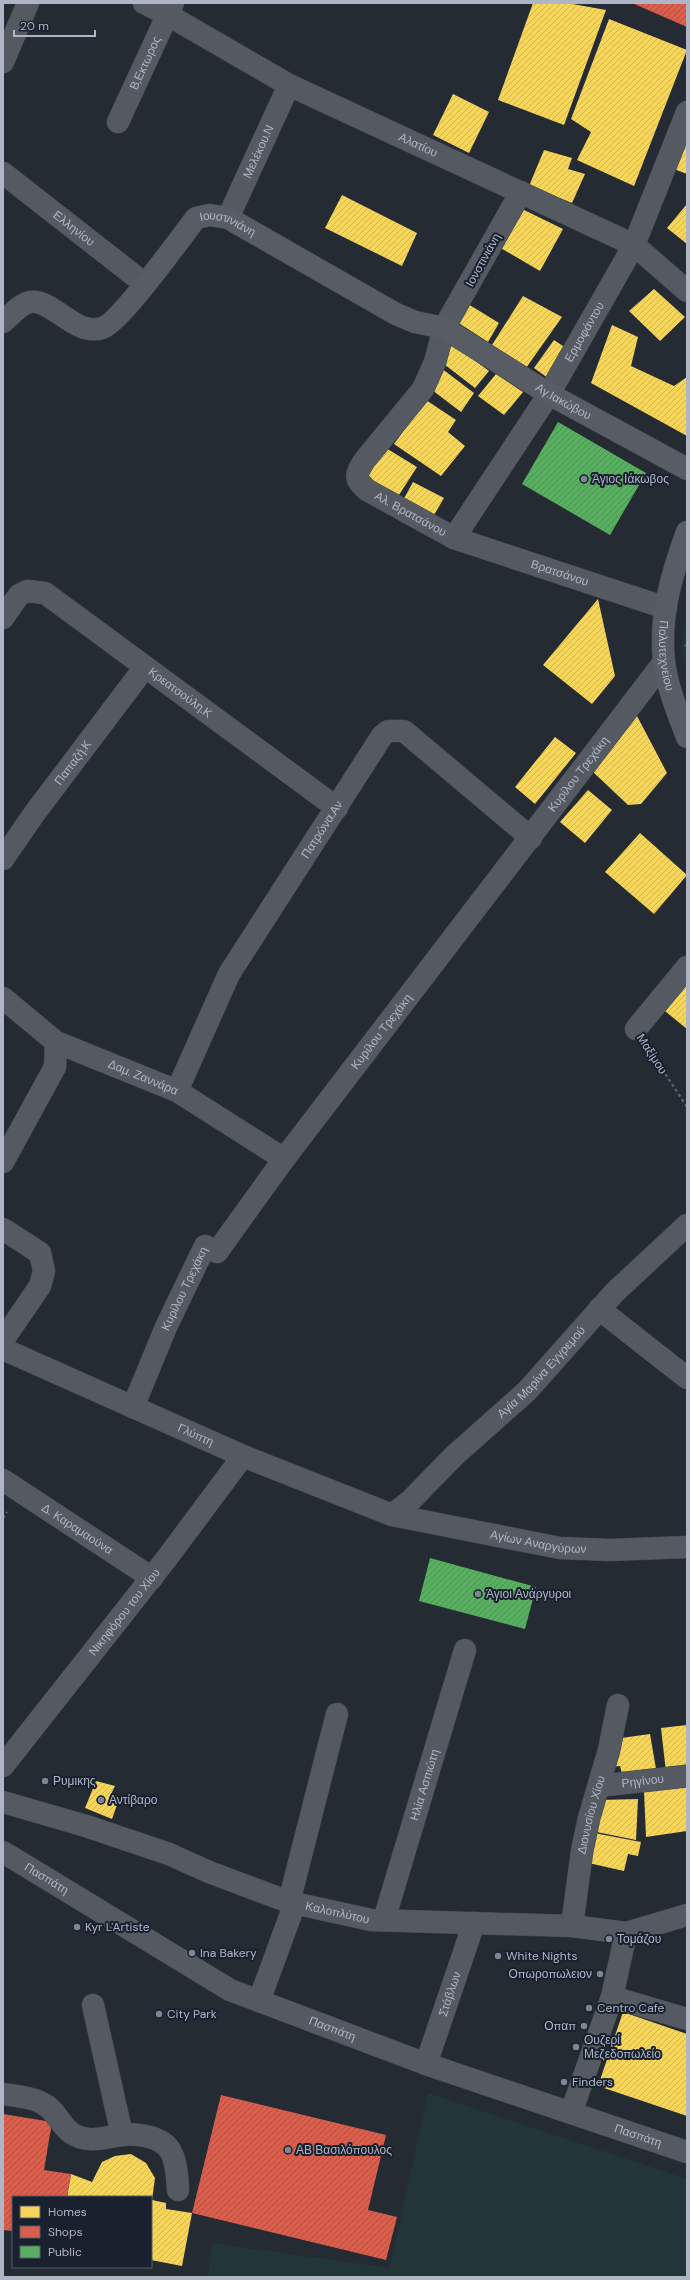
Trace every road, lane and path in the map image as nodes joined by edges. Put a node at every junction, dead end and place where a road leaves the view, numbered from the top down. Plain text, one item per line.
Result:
1 (28, 3) edge
2 (144, 3) edge
3 (170, 9) edge
4 (3, 62) edge
5 (290, 85) junction
6 (687, 112) edge
7 (118, 122) dead end
8 (3, 173) edge
9 (521, 192) junction
10 (228, 218) junction
11 (634, 245) junction
12 (145, 284) junction
13 (687, 291) edge
14 (3, 322) edge
15 (444, 328) junction
16 (548, 394) junction
17 (687, 469) edge
18 (367, 490) joint
19 (687, 532) edge
20 (454, 538) junction
21 (666, 608) junction
22 (3, 618) edge
23 (664, 662) junction
24 (145, 667) junction
25 (687, 737) edge
26 (337, 808) junction
27 (531, 838) junction
28 (3, 859) edge
29 (687, 967) edge
30 (3, 998) edge
31 (636, 1029) joint
32 (56, 1042) junction
33 (177, 1091) junction
34 (687, 1107) edge
35 (284, 1159) junction
36 (3, 1162) edge
37 (687, 1226) edge
38 (3, 1229) edge
39 (599, 1309) junction
40 (3, 1340) edge
41 (3, 1349) edge
42 (687, 1378) edge
43 (133, 1407) junction
44 (243, 1456) junction
45 (3, 1480) edge
46 (392, 1515) junction
47 (687, 1547) edge
48 (152, 1578) junction
49 (465, 1650) dead end
50 (618, 1706) dead end
51 (337, 1714) dead end
52 (3, 1766) edge
53 (687, 1776) edge
54 (599, 1786) junction
55 (3, 1802) edge
56 (3, 1852) edge
57 (292, 1902) junction
58 (687, 1915) edge
59 (384, 1920) junction
60 (474, 1923) junction
61 (572, 1926) junction
62 (626, 1933) junction
63 (612, 1997) junction
64 (259, 2001) junction
65 (93, 2005) dead end
66 (687, 2019) edge
67 (426, 2064) junction
68 (3, 2094) edge
69 (571, 2112) junction
70 (122, 2135) junction
71 (687, 2152) edge
72 (178, 2190) dead end

1 - 4 street
2 - 3 street, Αλατίου
3 - 5 street, Αλατίου
3 - 7 street, Β,Εκτωρος
5 - 9 street, Αλατίου
5 - 10 street, Μελέκου.Ν
6 - 11 street, Ερμοφάντου
8 - 12 street, Ελληνίου
9 - 11 street, Αλατίου
9 - 15 street, Ιονστινιάνη
10 - 12 main road, Ιουστινιάνη
10 - 15 main road, Ιουστινιάνη
11 - 13 street, Αλατίου
11 - 16 street, Ερμοφάντου
12 - 14 main road, Ιουστινιάνη
15 - 16 main road, Αγ.Ιακώβου
15 - 18 street, Ιονστινιάνη
16 - 17 main road, Αγ.Ιακώβου
16 - 20 street, Ερμοφάντου
18 - 20 street, Αλ. Βρατσάνου
19 - 21 main road, Πολυτεχνείου
20 - 21 street, Βρατσάνου
21 - 23 main road, Πολυτεχνείου
22 - 24 street, Κρεατσούλη.Κ
23 - 25 main road, Πολυτεχνείου
23 - 27 street, Κυρίλου Τρεχάκη
24 - 26 street, Κρεατσούλη.Κ
24 - 28 street, Παπαζή.Κ
26 - 27 street, Πατρώνα.Αν
26 - 33 street, Πατρώνα.Αν
27 - 35 street, Κυρίλου Τρεχάκη
29 - 31 street, Μαξίμου
30 - 32 street, Δαμ. Ζαννάρα
31 - 34 path, Μαξίμου
32 - 33 street, Δαμ. Ζαννάρα
32 - 36 street
33 - 35 street, Δαμ. Ζαννάρα
35 - 43 street, Κυρίλου Τρεχάκη
37 - 39 street, Αγία Μαρίνα Εγγρεμού
38 - 40 street
39 - 42 street
39 - 46 street, Αγία Μαρίνα Εγγρεμού
41 - 43 street, Γλύπτη
43 - 44 street, Γλύπτη
44 - 46 street, Γλύπτη
44 - 48 street, Νικηφόρου του Χίου
45 - 48 street, Δ. Καραμαούνα
46 - 47 street, Αγίων Αναργύρων
48 - 52 street, Νικηφόρου του Χίου
49 - 59 street, Ηλία Ασπιώτη
50 - 54 street, Διονυσίου Χίου
51 - 57 street
53 - 54 street, Ρηγίνου
54 - 61 street, Διονυσίου Χίου
55 - 57 street, Καλοπλύτου
56 - 64 street, Πασπάτη
57 - 59 street, Καλοπλύτου
57 - 64 street
58 - 62 street, Καλοπλύτου
59 - 60 street, Καλοπλύτου
60 - 61 street, Καλοπλύτου
60 - 67 street, Στάβλων
61 - 62 street, Καλοπλύτου
62 - 63 street
63 - 66 street
63 - 69 street
64 - 67 street, Πασπάτη
65 - 70 street
67 - 69 street, Πασπάτη
68 - 70 street
69 - 71 street, Πασπάτη
70 - 72 street

